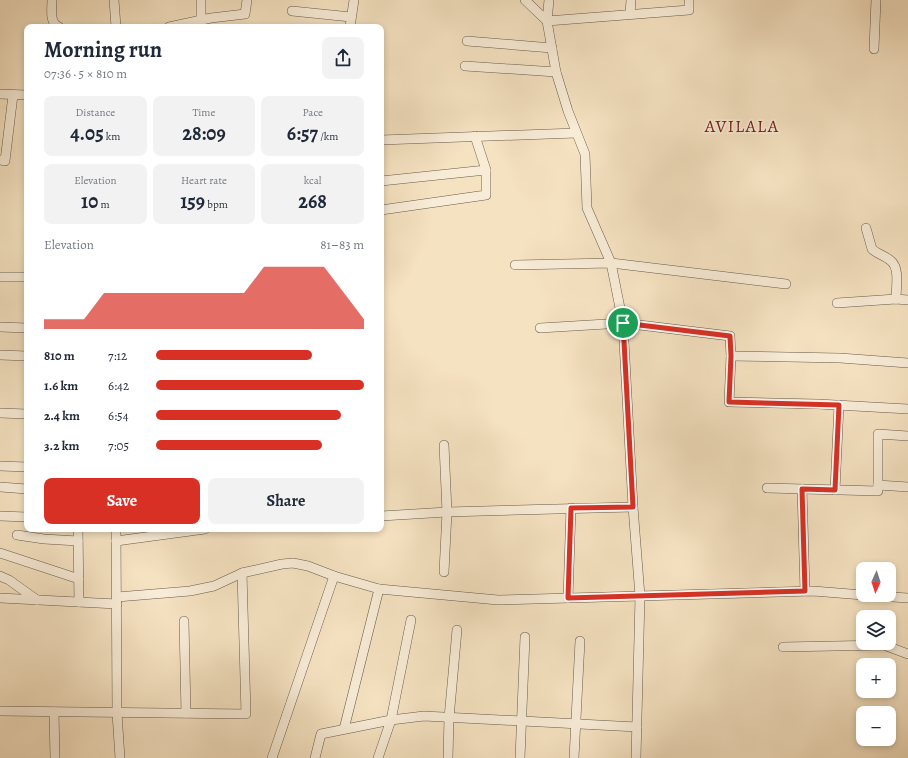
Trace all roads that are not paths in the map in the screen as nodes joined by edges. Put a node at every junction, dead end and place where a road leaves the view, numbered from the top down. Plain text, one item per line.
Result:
1 (52, 0) edge
2 (114, 0) edge
3 (201, 0) edge
4 (247, 0) edge
5 (354, 0) edge
6 (525, 0) edge
7 (549, 0) edge
8 (632, 0) edge
9 (690, 0) edge
10 (876, 0) edge
11 (292, 11) dead end
12 (630, 14) junction
13 (351, 17) junction
14 (201, 20) junction
15 (547, 21) junction
16 (54, 24) edge
17 (116, 24) edge
18 (183, 24) edge
19 (350, 24) edge
20 (467, 41) dead end
21 (552, 48) junction
22 (874, 49) dead end
23 (465, 66) dead end
24 (556, 72) junction
25 (0, 94) edge
26 (13, 95) junction
27 (24, 95) edge
28 (576, 133) junction
29 (475, 136) junction
30 (384, 140) edge
31 (0, 160) edge
32 (486, 170) junction
33 (384, 181) edge
34 (384, 210) edge
35 (866, 228) dead end
36 (611, 263) junction
37 (515, 266) dead end
38 (0, 277) edge
39 (24, 277) edge
40 (786, 284) dead end
41 (896, 299) junction
42 (908, 300) edge
43 (837, 303) dead end
44 (623, 323) junction
45 (0, 327) edge
46 (24, 328) edge
47 (540, 328) dead end
48 (0, 355) edge
49 (24, 356) edge
50 (731, 356) junction
51 (908, 363) edge
52 (839, 405) junction
53 (908, 409) edge
54 (0, 413) edge
55 (24, 414) edge
56 (908, 436) edge
57 (444, 444) dead end
58 (0, 466) edge
59 (24, 467) edge
60 (878, 485) junction
61 (0, 487) edge
62 (908, 487) edge
63 (767, 488) dead end
64 (24, 489) edge
65 (802, 489) junction
66 (835, 490) junction
67 (633, 507) junction
68 (571, 508) junction
69 (447, 512) junction
70 (0, 516) edge
71 (384, 516) edge
72 (24, 517) edge
73 (78, 532) edge
74 (116, 532) edge
75 (177, 532) edge
76 (17, 535) dead end
77 (78, 541) junction
78 (116, 541) junction
79 (0, 553) edge
80 (444, 572) dead end
81 (242, 573) junction
82 (0, 576) edge
83 (334, 576) junction
84 (79, 579) junction
85 (379, 589) junction
86 (805, 591) junction
87 (856, 595) edge
88 (640, 596) junction
89 (896, 597) edge
90 (0, 598) edge
91 (568, 598) junction
92 (908, 598) edge
93 (37, 600) junction
94 (117, 600) junction
95 (79, 602) junction
96 (411, 620) dead end
97 (184, 621) dead end
98 (457, 630) dead end
99 (525, 637) dead end
100 (580, 641) dead end
101 (783, 647) dead end
102 (908, 654) edge
103 (0, 711) edge
104 (54, 712) junction
105 (117, 712) junction
106 (186, 713) junction
107 (449, 718) junction
108 (391, 720) junction
109 (521, 721) junction
110 (575, 724) junction
111 (637, 727) junction
112 (344, 729) junction
113 (55, 758) edge
114 (120, 758) edge
115 (272, 758) edge
116 (315, 758) edge
117 (378, 758) edge
118 (448, 758) edge
119 (520, 758) edge
120 (574, 758) edge
121 (636, 758) edge

1 - 16 street
2 - 17 street
3 - 14 street
4 - 14 street
5 - 13 street
6 - 15 street
7 - 15 street
8 - 12 street
9 - 12 street
10 - 22 street
11 - 13 street
12 - 15 street
13 - 19 street
14 - 18 street
15 - 21 street
20 - 21 street
21 - 24 street
23 - 24 street
24 - 28 street
25 - 26 street
26 - 27 street
26 - 31 street
28 - 29 street
28 - 36 street
29 - 30 street
29 - 32 street
32 - 33 street
32 - 34 street
35 - 41 street
36 - 37 street
36 - 40 street
36 - 44 street
38 - 39 street
41 - 42 street
41 - 43 street
44 - 47 street
44 - 50 street
44 - 67 street
45 - 46 street
48 - 49 street
50 - 51 street
50 - 52 street
52 - 53 street
52 - 66 street
54 - 55 street
56 - 60 street
57 - 69 street
58 - 59 street
60 - 62 street
60 - 66 street
61 - 64 street
63 - 65 street
65 - 66 street
65 - 86 street
67 - 68 street
67 - 88 street
68 - 69 street
68 - 91 street
69 - 71 street
69 - 80 street
70 - 72 street
73 - 77 street
74 - 78 street
75 - 78 street
76 - 77 street
77 - 84 street
78 - 94 street
79 - 84 street
81 - 83 street
81 - 94 street
81 - 106 street
82 - 93 street
83 - 85 street
83 - 115 street
84 - 95 street
85 - 91 street
85 - 112 street
86 - 87 street
86 - 88 street
88 - 91 street
88 - 111 street
89 - 92 street
90 - 93 street
93 - 95 street
94 - 95 street
94 - 105 street
96 - 108 street
97 - 106 street
98 - 107 street
99 - 109 street
100 - 110 street
101 - 102 street
103 - 104 street
104 - 105 street
104 - 113 street
105 - 106 street
105 - 114 street
107 - 108 street
107 - 109 street
107 - 118 street
108 - 112 street
108 - 117 street
109 - 110 street
109 - 119 street
110 - 111 street
110 - 120 street
111 - 121 street
112 - 116 street

